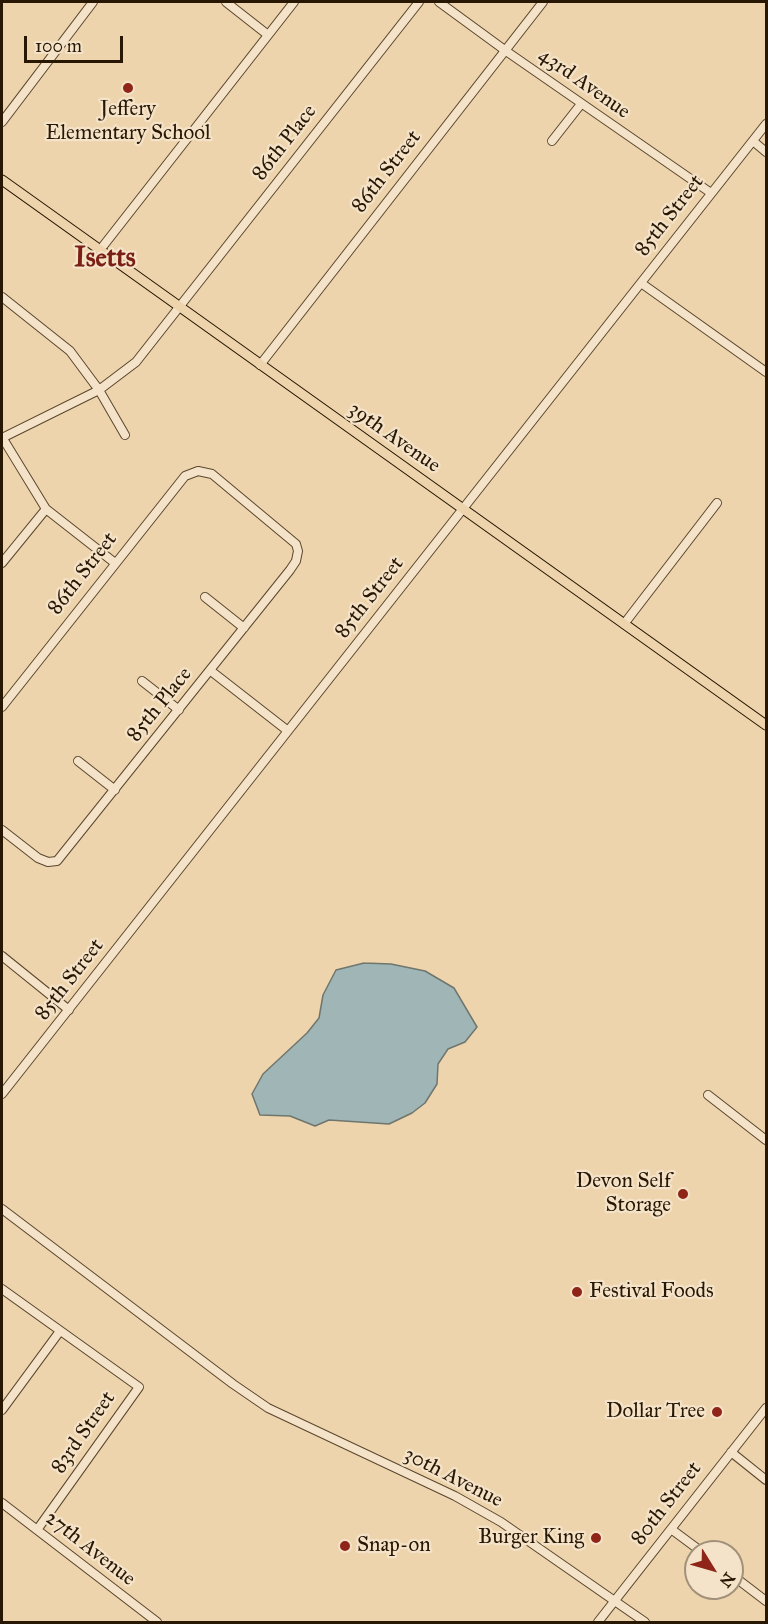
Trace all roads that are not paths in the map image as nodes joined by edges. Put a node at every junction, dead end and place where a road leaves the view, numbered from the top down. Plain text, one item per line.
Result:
1 (93, 2) edge
2 (226, 2) edge
3 (294, 2) edge
4 (419, 2) edge
5 (439, 2) edge
6 (543, 2) edge
7 (268, 35) junction
8 (506, 51) junction
9 (582, 104) junction
10 (2, 122) edge
11 (766, 124) edge
12 (552, 141) dead end
13 (753, 141) junction
14 (766, 152) edge
15 (2, 180) edge
16 (711, 193) junction
17 (100, 250) junction
18 (641, 283) junction
19 (2, 297) edge
20 (179, 307) junction
21 (260, 365) junction
22 (766, 372) edge
23 (99, 390) junction
24 (125, 435) dead end
25 (2, 438) edge
26 (717, 503) dead end
27 (46, 509) junction
28 (463, 509) junction
29 (298, 551) joint
30 (2, 562) edge
31 (115, 563) junction
32 (205, 597) dead end
33 (624, 624) junction
34 (244, 628) junction
35 (211, 670) junction
36 (142, 681) dead end
37 (2, 707) edge
38 (179, 710) junction
39 (766, 724) edge
40 (288, 731) junction
41 (78, 761) dead end
42 (115, 790) junction
43 (2, 830) edge
44 (2, 956) edge
45 (69, 1010) junction
46 (2, 1095) edge
47 (708, 1095) dead end
48 (766, 1140) edge
49 (2, 1209) edge
50 (2, 1289) edge
51 (60, 1331) junction
52 (766, 1408) edge
53 (2, 1410) edge
54 (731, 1452) junction
55 (766, 1480) edge
56 (2, 1503) edge
57 (671, 1529) junction
58 (37, 1530) junction
59 (686, 1540) edge
60 (744, 1584) edge
61 (615, 1601) junction
62 (766, 1601) edge
63 (157, 1623) edge
64 (598, 1623) edge
65 (645, 1623) edge

1 - 10 street
2 - 7 street
3 - 7 street
4 - 20 street, 86th Place
5 - 8 street, 43rd Avenue
6 - 8 street, 86th Street
7 - 17 street
8 - 9 street, 43rd Avenue
8 - 21 street, 86th Street
9 - 12 street
9 - 16 street, 43rd Avenue
11 - 13 street, 85th Street
13 - 14 street
13 - 16 street, 85th Street
15 - 17 main road, 39th Avenue
16 - 18 street, 85th Street
17 - 20 main road, 39th Avenue
18 - 22 street
18 - 28 street, 85th Street
19 - 23 street
20 - 21 main road, 39th Avenue
20 - 23 street, 86th Place
21 - 28 main road, 39th Avenue
23 - 24 street
23 - 25 street, 86th Place
25 - 27 street
26 - 33 street
27 - 30 street
27 - 31 street
28 - 33 main road, 39th Avenue
28 - 40 street, 85th Street
29 - 31 street, 86th Street
29 - 34 street, 85th Place
31 - 37 street, 86th Street
32 - 34 street
33 - 39 main road, 39th Avenue
34 - 35 street, 85th Place
35 - 38 street, 85th Place
35 - 40 street
36 - 38 street
38 - 42 street, 85th Place
40 - 45 street, 85th Street
41 - 42 street
42 - 43 street, 85th Place
44 - 45 street
45 - 46 street, 85th Street
47 - 48 street
49 - 61 street, 30th Avenue
50 - 51 street
51 - 53 street
51 - 58 street, 83rd Street
52 - 54 street, 80th Street
54 - 55 street
54 - 57 street, 80th Street
56 - 58 street, 27th Avenue
57 - 59 street
57 - 61 street, 80th Street
58 - 63 street, 27th Avenue
60 - 62 street
61 - 64 street, 80th Street
61 - 65 street, 30th Avenue

